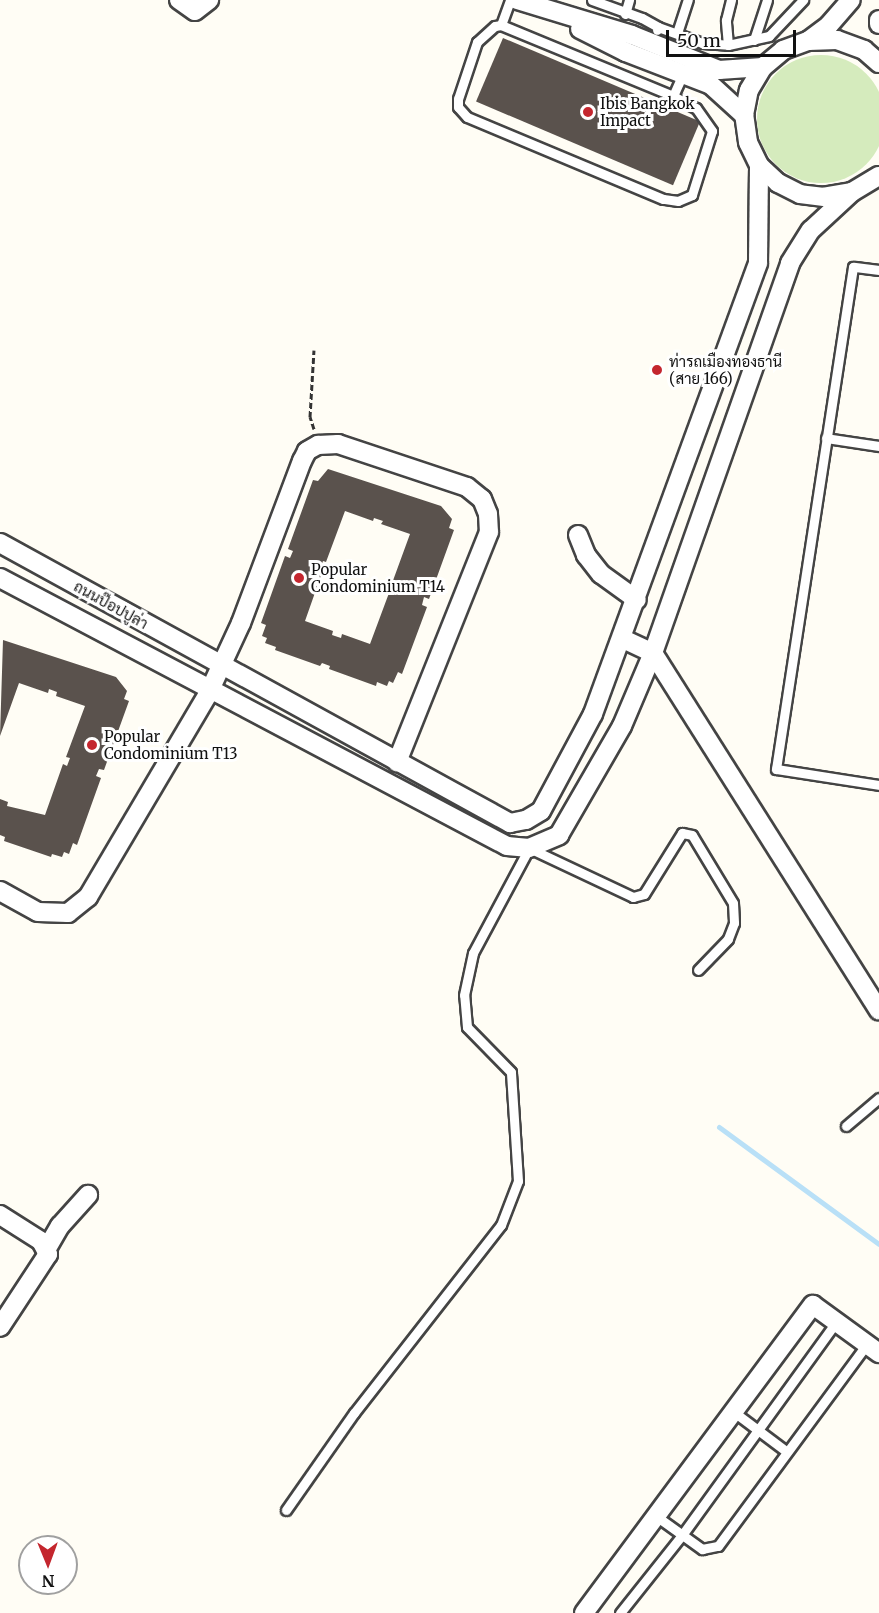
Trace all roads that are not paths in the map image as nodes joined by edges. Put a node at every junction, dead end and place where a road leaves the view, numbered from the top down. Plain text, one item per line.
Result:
1 (179, 0) edge
2 (209, 0) edge
3 (510, 0) edge
4 (517, 0) edge
5 (592, 0) edge
6 (629, 0) edge
7 (688, 0) edge
8 (731, 0) edge
9 (767, 0) edge
10 (804, 0) edge
11 (851, 0) edge
12 (544, 10) junction
13 (626, 14) junction
14 (501, 25) junction
15 (677, 33) junction
16 (655, 35) junction
17 (754, 40) junction
18 (808, 41) junction
19 (728, 45) junction
20 (879, 63) edge
21 (763, 67) junction
22 (683, 74) junction
23 (673, 96) junction
24 (744, 115) junction
25 (759, 165) junction
26 (878, 175) edge
27 (852, 192) junction
28 (879, 270) edge
29 (706, 397) junction
30 (737, 408) junction
31 (826, 438) junction
32 (879, 446) edge
33 (578, 535) dead end
34 (0, 543) edge
35 (0, 578) edge
36 (637, 600) junction
37 (623, 639) junction
38 (653, 652) junction
39 (222, 666) junction
40 (209, 692) junction
41 (397, 762) junction
42 (879, 785) edge
43 (526, 820) junction
44 (529, 848) junction
45 (0, 891) edge
46 (698, 970) dead end
47 (879, 1010) edge
48 (879, 1098) edge
49 (846, 1126) dead end
50 (88, 1195) dead end
51 (0, 1215) edge
52 (46, 1250) junction
53 (836, 1322) junction
54 (0, 1327) edge
55 (873, 1348) edge
56 (734, 1412) junction
57 (759, 1429) junction
58 (787, 1452) junction
59 (286, 1510) dead end
60 (656, 1516) junction
61 (682, 1535) junction
62 (584, 1613) edge
63 (620, 1613) edge

1 - 2 street
3 - 14 lane
4 - 12 street
5 - 13 lane
6 - 13 lane
7 - 15 lane
8 - 19 lane
9 - 17 lane
10 - 17 lane
11 - 18 street
12 - 16 street
12 - 22 street
13 - 16 lane
14 - 23 lane
14 - 23 lane
15 - 16 lane
15 - 19 lane
16 - 21 street
17 - 19 lane
18 - 20 street
18 - 21 street
21 - 24 street
22 - 23 lane
22 - 24 street
24 - 25 street
25 - 27 street
25 - 29 street
26 - 27 street
27 - 30 street
28 - 31 lane
29 - 30 street
29 - 36 street
30 - 38 street
31 - 32 lane
31 - 42 lane
33 - 36 street
34 - 39 street, ถนนป๊อปปูล่า
35 - 40 street, ถนนป๊อปปูล่า
36 - 37 street
37 - 38 street
37 - 43 street
38 - 44 street
38 - 47 street
39 - 40 street
39 - 41 street, ถนนป๊อปปูล่า
39 - 41 street
40 - 44 street, ถนนป๊อปปูล่า
40 - 45 street
41 - 43 street, ถนนป๊อปปูล่า
43 - 44 street
44 - 46 lane
44 - 59 lane
48 - 49 lane
50 - 52 street
51 - 52 street
52 - 54 street
53 - 55 street
53 - 56 street
53 - 57 lane
55 - 58 lane
56 - 57 lane
56 - 60 street
57 - 58 lane
57 - 61 lane
58 - 61 lane
60 - 61 lane
60 - 62 street
61 - 63 lane

